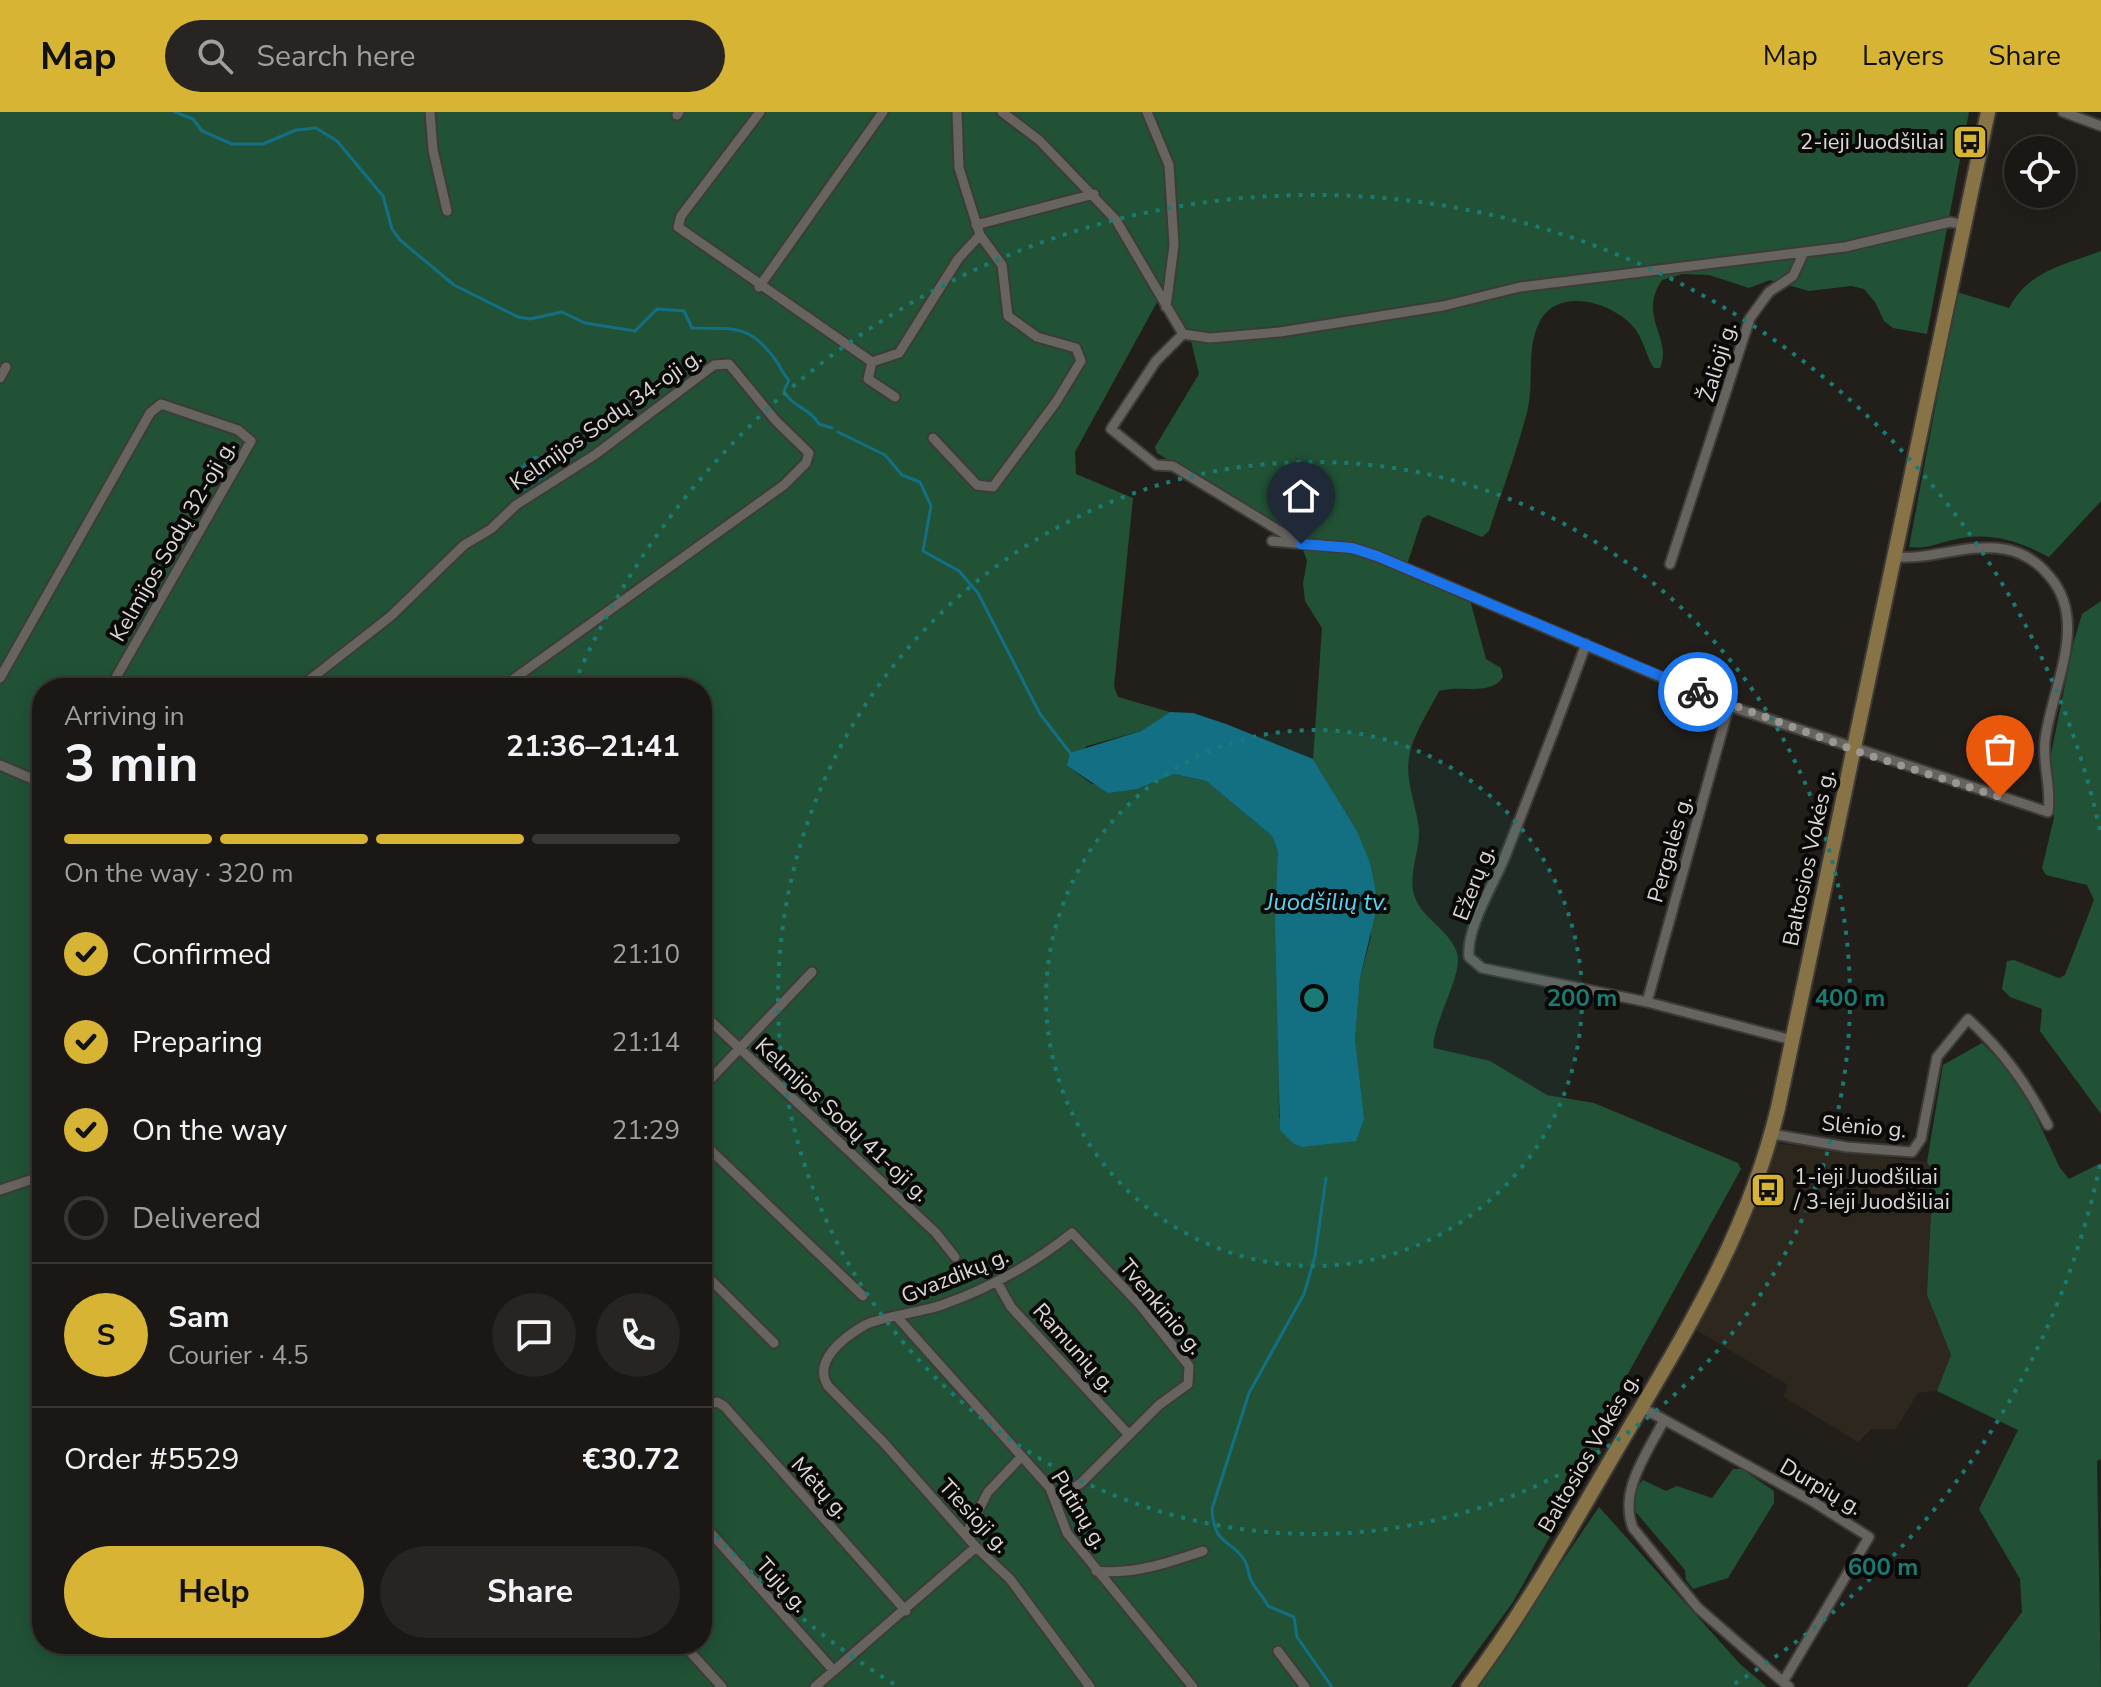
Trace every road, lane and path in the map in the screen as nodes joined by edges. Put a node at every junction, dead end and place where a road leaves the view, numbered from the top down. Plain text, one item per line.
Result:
1 (430, 112) edge
2 (760, 112) edge
3 (883, 112) edge
4 (957, 112) edge
5 (1002, 112) edge
6 (1147, 112) edge
7 (1988, 112) edge
8 (2063, 112) edge
9 (2101, 126) edge
10 (1094, 194) junction
11 (447, 211) dead end
12 (1965, 225) junction
13 (978, 230) junction
14 (1804, 252) junction
15 (759, 287) junction
16 (1166, 308) junction
17 (1183, 334) junction
18 (872, 362) junction
19 (6, 367) dead end
20 (0, 378) edge
21 (895, 397) dead end
22 (933, 438) dead end
23 (1272, 541) dead end
24 (1301, 544) junction
25 (1895, 557) junction
26 (1670, 564) dead end
27 (1586, 644) junction
28 (0, 678) edge
29 (116, 678) edge
30 (312, 678) edge
31 (515, 678) edge
32 (1729, 706) junction
33 (1855, 749) junction
34 (0, 765) edge
35 (32, 779) edge
36 (812, 972) dead end
37 (1647, 1002) junction
38 (712, 1022) edge
39 (1792, 1040) junction
40 (739, 1048) junction
41 (712, 1077) edge
42 (2048, 1125) dead end
43 (1772, 1134) junction
44 (712, 1152) edge
45 (32, 1179) edge
46 (0, 1190) edge
47 (1072, 1233) joint
48 (955, 1257) dead end
49 (712, 1281) edge
50 (997, 1282) junction
51 (863, 1296) dead end
52 (898, 1318) junction
53 (774, 1343) dead end
54 (823, 1377) joint
55 (712, 1403) edge
56 (1641, 1407) junction
57 (1664, 1420) junction
58 (1129, 1435) junction
59 (1021, 1457) junction
60 (1057, 1499) junction
61 (712, 1534) edge
62 (966, 1534) junction
63 (976, 1547) junction
64 (1203, 1551) dead end
65 (1096, 1571) junction
66 (906, 1611) junction
67 (1278, 1651) dead end
68 (692, 1654) edge
69 (834, 1671) junction
70 (1786, 1684) edge
71 (722, 1687) edge
72 (815, 1687) edge
73 (1090, 1687) edge
74 (1193, 1687) edge
75 (1305, 1687) edge
76 (1468, 1687) edge

1 - 11 street
2 - 15 street
3 - 15 street
4 - 13 street
5 - 10 street
6 - 16 street
7 - 12 main road, Baltosios Vokės g.
8 - 9 street
10 - 13 street
10 - 16 street
12 - 14 street
12 - 25 main road, Baltosios Vokės g.
13 - 18 street
13 - 22 street
14 - 17 street
14 - 26 street, Žalioji g.
15 - 18 street
16 - 17 street
17 - 24 street
18 - 21 street
19 - 20 street
23 - 24 street
24 - 27 street
25 - 33 main road, Baltosios Vokės g.
25 - 33 street
27 - 32 street
27 - 37 street, Ežerų g.
28 - 29 street, Kelmijos Sodų 32-oji g.
30 - 31 street, Kelmijos Sodų 34-oji g.
32 - 33 street
32 - 37 street, Pergalės g.
33 - 39 main road, Baltosios Vokės g.
34 - 35 street
36 - 40 street
37 - 39 street, Ežerų g.
38 - 40 street, Kelmijos Sodų 41-oji g.
39 - 43 main road, Baltosios Vokės g.
40 - 41 street
40 - 48 street, Kelmijos Sodų 41-oji g.
42 - 43 street, Slėnio g.
43 - 56 main road, Baltosios Vokės g.
44 - 51 street
45 - 46 street
47 - 50 street, Gvazdikų g.
47 - 58 street, Tvenkinio g.
49 - 53 street
50 - 52 street, Gvazdikų g.
50 - 58 street, Ramunių g.
52 - 54 street, Gvazdikų g.
52 - 59 street, Putinų g.
54 - 62 street, Tiesioji g.
55 - 66 street, Mėtų g.
56 - 57 street, Durpių g.
56 - 76 main road, Baltosios Vokės g.
57 - 70 street
57 - 70 street, Durpių g.
58 - 60 street, Tvenkinio g.
59 - 60 street, Putinų g.
59 - 62 street
60 - 65 street, Putinų g.
61 - 69 street, Tujų g.
62 - 63 street, Tiesioji g.
63 - 66 street
63 - 73 street, Tiesioji g.
64 - 65 street
65 - 74 street, Putinų g.
66 - 69 street
67 - 75 street
68 - 71 street
69 - 72 street

